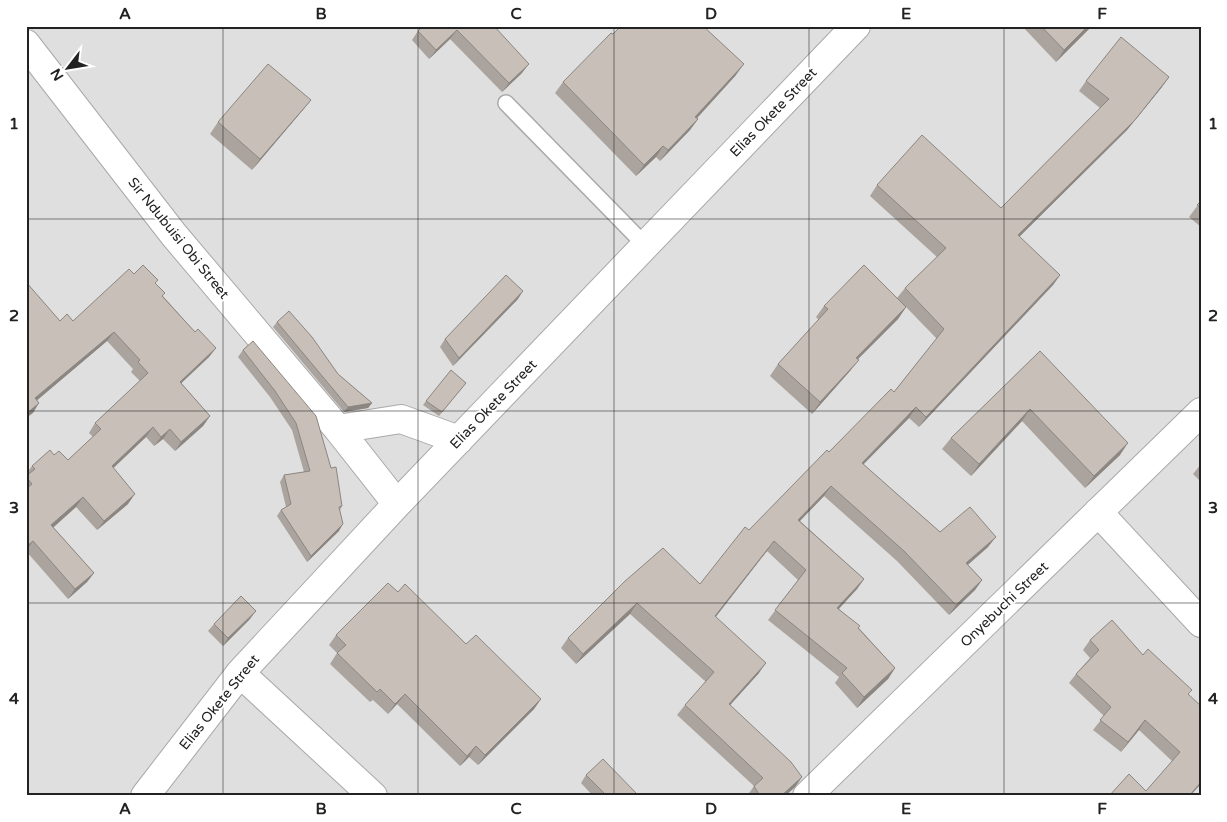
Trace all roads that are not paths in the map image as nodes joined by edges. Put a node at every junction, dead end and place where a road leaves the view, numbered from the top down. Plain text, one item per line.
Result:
1 (856, 26) edge
2 (26, 44) edge
3 (506, 103) dead end
4 (645, 245) junction
5 (1201, 412) edge
6 (338, 429) junction
7 (458, 440) junction
8 (397, 504) junction
9 (1098, 512) junction
10 (1201, 623) edge
11 (240, 673) junction
12 (145, 796) edge
13 (373, 796) edge
14 (807, 796) edge

1 - 4 street, Elias Okete Street
2 - 6 street, Sir Ndubuisi Obi Street
3 - 4 lane
4 - 7 street, Elias Okete Street
5 - 9 street, Onyebuchi Street
6 - 7 street
6 - 8 street, Sir Ndubuisi Obi Street
7 - 8 street, Elias Okete Street
8 - 11 street, Elias Okete Street
9 - 10 street
9 - 14 street, Onyebuchi Street
11 - 12 street, Elias Okete Street
11 - 13 street

